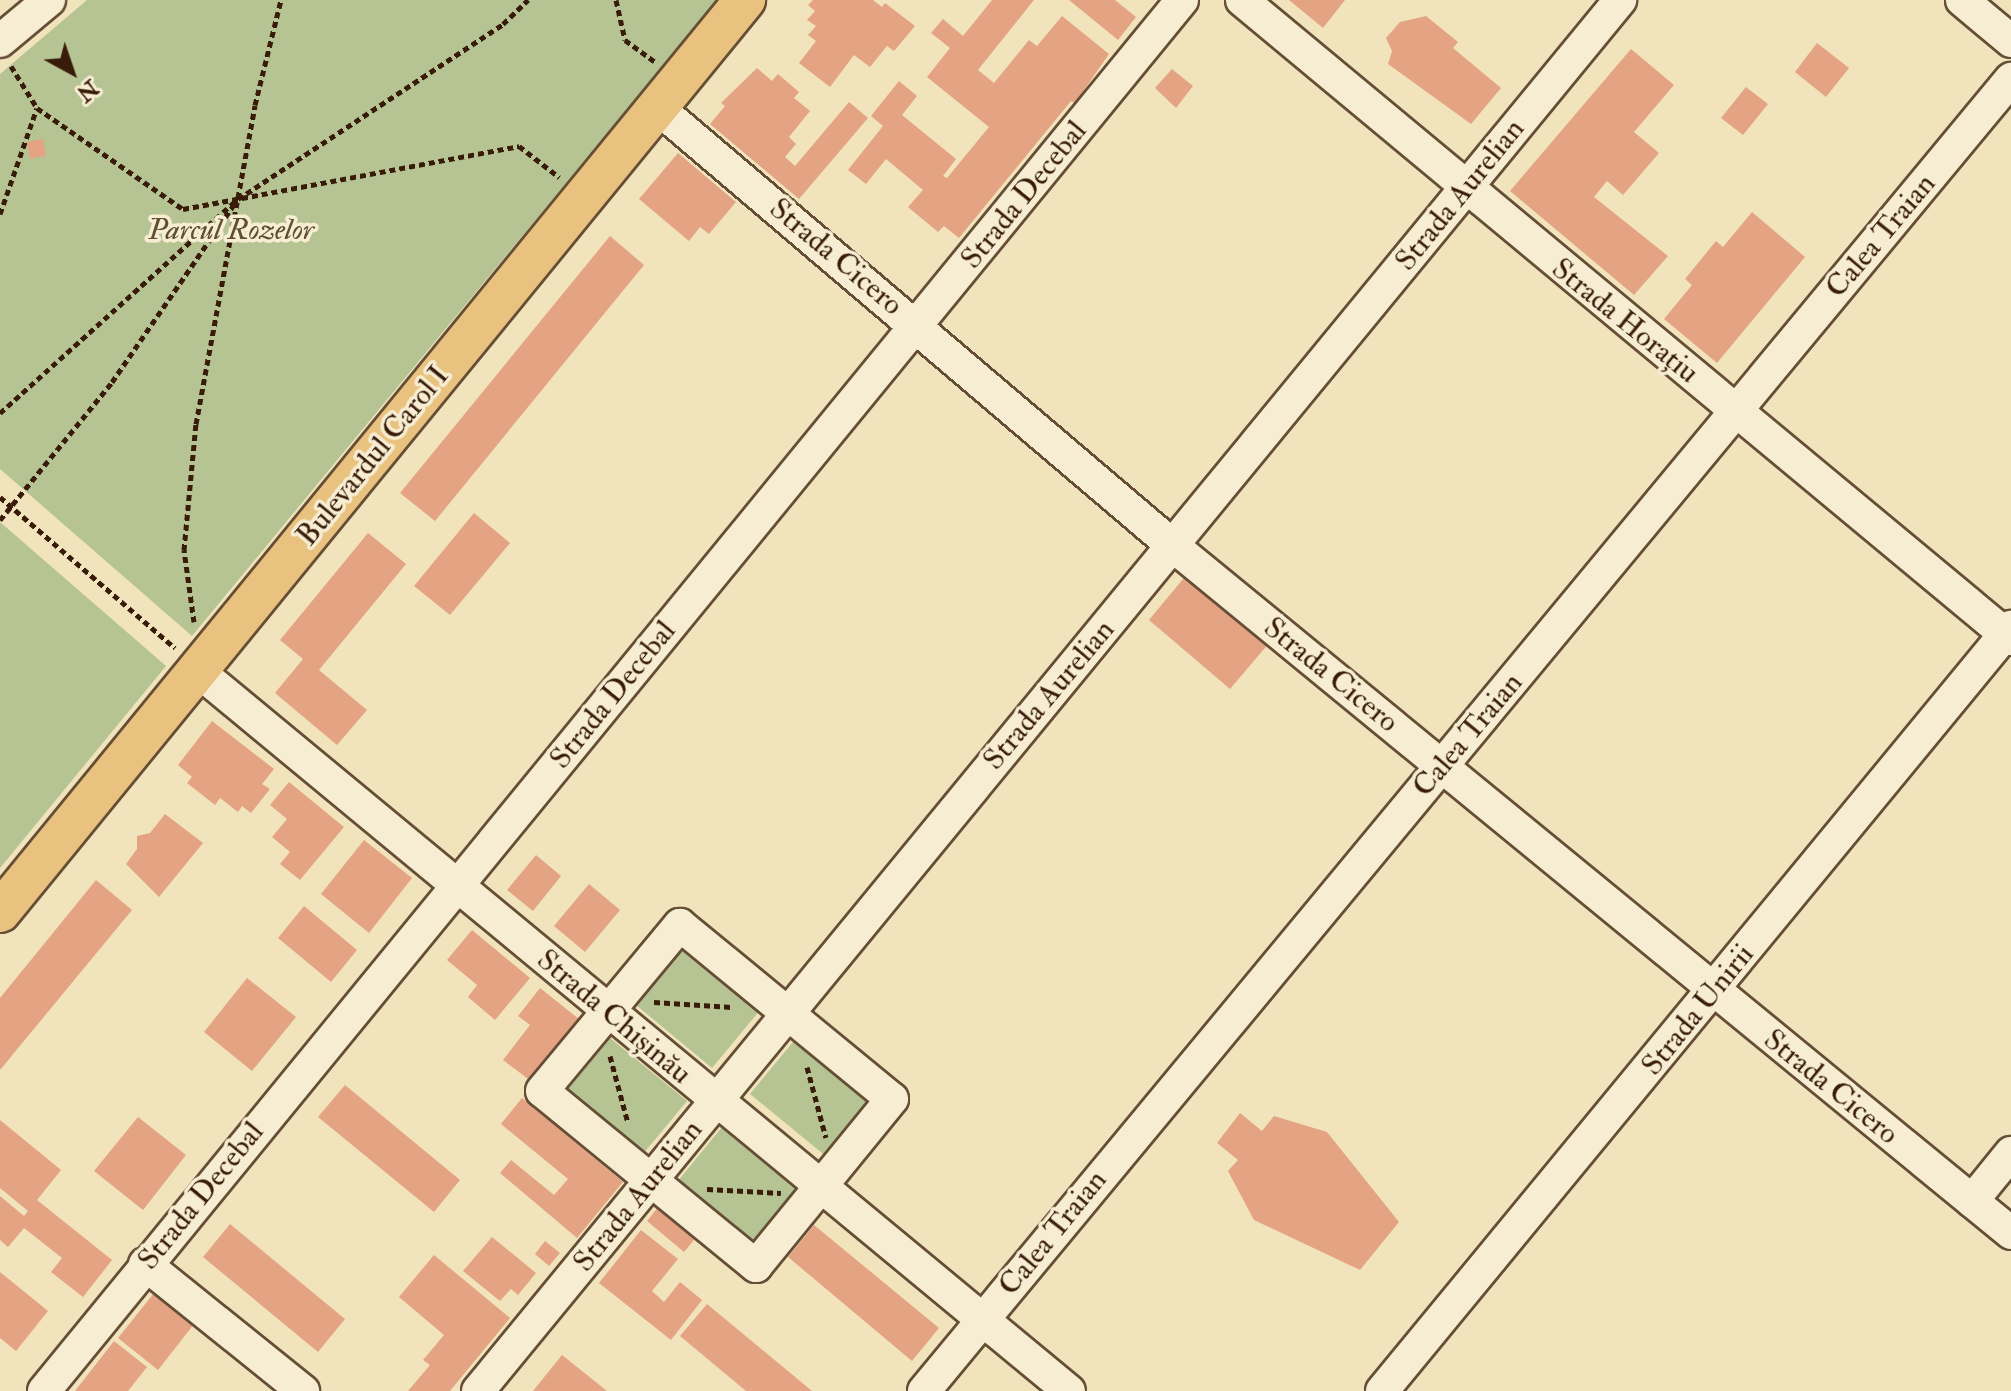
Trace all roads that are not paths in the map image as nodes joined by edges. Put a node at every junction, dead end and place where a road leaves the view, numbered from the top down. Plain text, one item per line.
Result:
1 (49, 0) edge
2 (745, 0) edge
3 (1182, 0) edge
4 (1242, 0) edge
5 (1620, 0) edge
6 (1962, 0) edge
7 (2011, 41) edge
8 (4, 51) edge
9 (2011, 79) edge
10 (669, 94) junction
11 (1465, 189) junction
12 (917, 326) junction
13 (1736, 412) junction
14 (1172, 545) junction
15 (2009, 633) edge
16 (198, 671) junction
17 (1443, 766) junction
18 (456, 885) junction
19 (0, 912) edge
20 (1713, 992) junction
21 (610, 1010) junction
22 (787, 1012) junction
23 (715, 1103) junction
24 (2011, 1153) edge
25 (650, 1181) junction
26 (823, 1182) junction
27 (1972, 1201) junction
28 (2011, 1233) edge
29 (145, 1264) junction
30 (982, 1321) junction
31 (44, 1391) edge
32 (303, 1391) edge
33 (478, 1391) edge
34 (924, 1391) edge
35 (1069, 1391) edge
36 (1382, 1391) edge

1 - 8 street
2 - 10 main road, Bulevardul Carol I
3 - 12 street, Strada Decebal
4 - 11 street, Strada Horațiu
5 - 11 street, Strada Aurelian
6 - 7 street
9 - 13 street, Calea Traian
10 - 12 street, Strada Cicero
10 - 16 main road, Bulevardul Carol I
11 - 13 street, Strada Horațiu
11 - 14 street, Strada Aurelian
12 - 14 street, Strada Cicero
12 - 18 street, Strada Decebal
13 - 15 street, Strada Horațiu
13 - 17 street, Calea Traian
14 - 17 street, Strada Cicero
14 - 22 street, Strada Aurelian
15 - 20 street, Strada Unirii
16 - 18 street, Strada Chișinău
16 - 19 main road, Bulevardul Carol I
17 - 20 street, Strada Cicero
17 - 30 street, Calea Traian
18 - 21 street, Strada Chișinău
18 - 29 street, Strada Decebal
20 - 27 street, Strada Cicero
20 - 36 street, Strada Unirii
21 - 22 street
21 - 23 street, Strada Chișinău
21 - 25 street
22 - 23 street, Strada Aurelian
22 - 26 street
23 - 25 street, Strada Aurelian
23 - 26 street, Strada Chișinău
24 - 27 street
25 - 26 street
25 - 33 street, Strada Aurelian
26 - 30 street, Strada Chișinău
27 - 28 street, Strada Cicero
29 - 31 street, Strada Decebal
29 - 32 street
30 - 34 street, Calea Traian
30 - 35 street, Strada Chișinău

